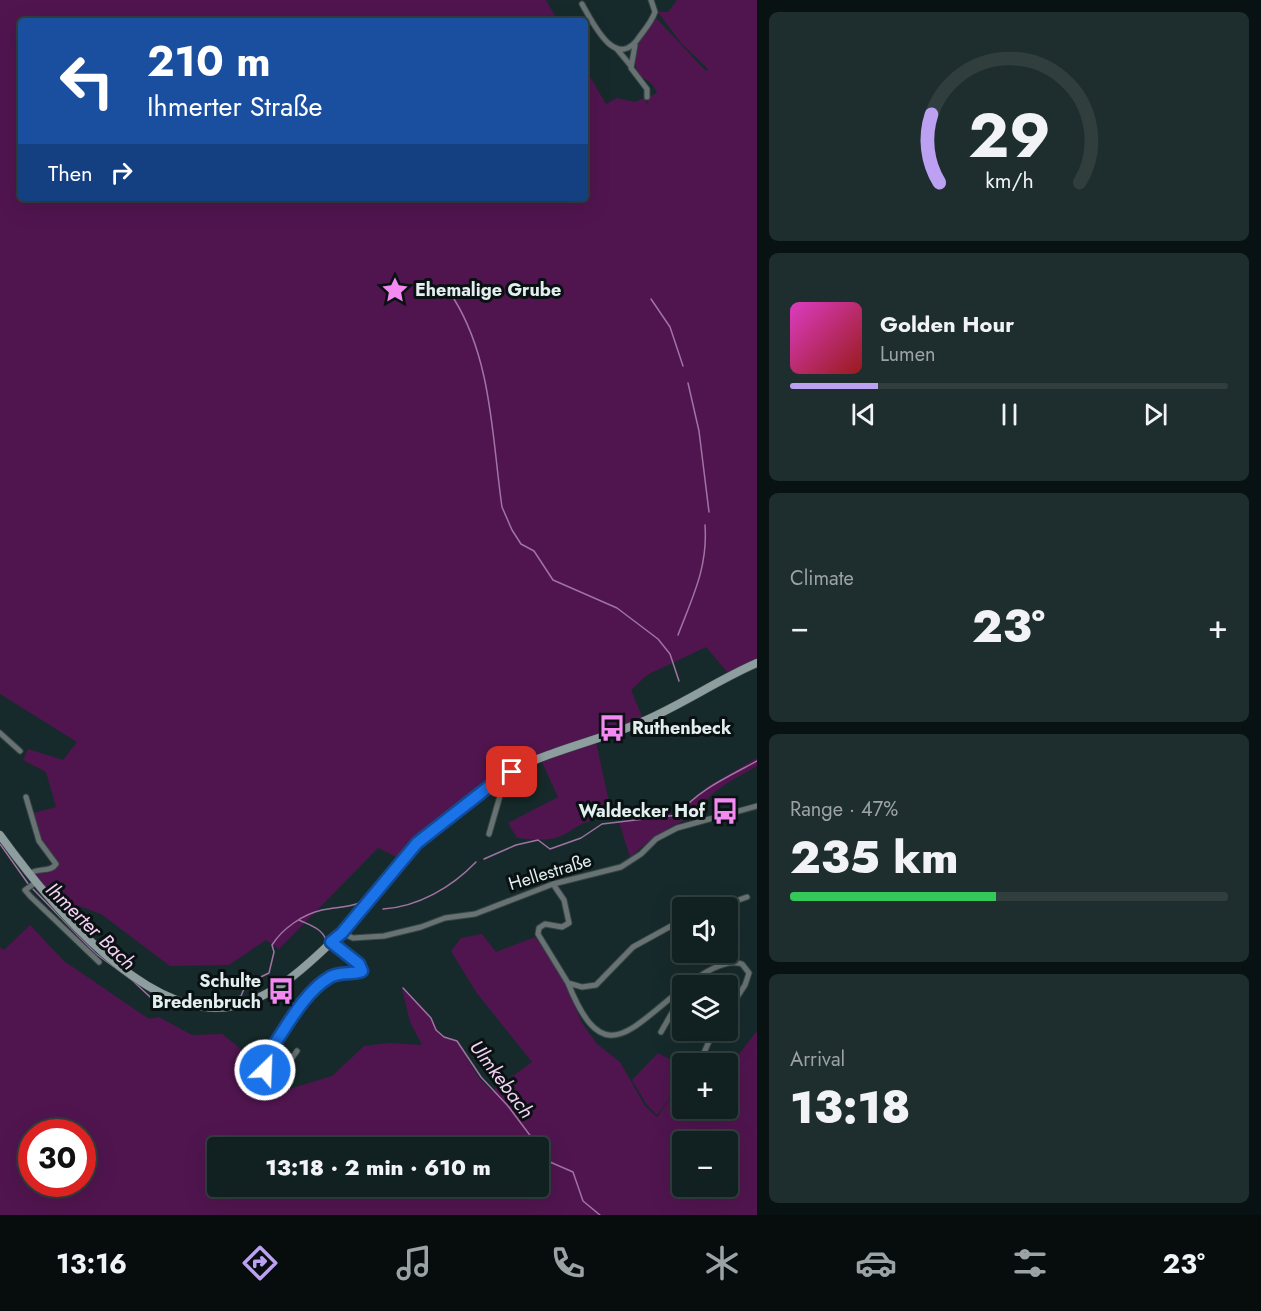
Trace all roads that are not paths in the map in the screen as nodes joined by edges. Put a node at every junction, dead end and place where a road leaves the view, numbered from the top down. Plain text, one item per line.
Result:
1 (651, 0) edge
2 (582, 4) dead end
3 (636, 43) junction
4 (615, 48) junction
5 (631, 68) junction
6 (647, 97) dead end
7 (757, 663) edge
8 (0, 733) edge
9 (20, 751) dead end
10 (506, 775) junction
11 (26, 797) dead end
12 (757, 806) edge
13 (0, 828) edge
14 (489, 834) dead end
15 (1, 836) edge
16 (29, 874) junction
17 (35, 883) junction
18 (553, 885) junction
19 (747, 897) dead end
20 (738, 900) edge
21 (672, 926) edge
22 (342, 933) junction
23 (331, 942) junction
24 (99, 962) dead end
25 (706, 975) edge
26 (568, 983) junction
27 (738, 995) edge
28 (672, 998) edge
29 (672, 1012) edge
30 (660, 1032) dead end
31 (297, 1051) dead end

1 - 3 street
2 - 4 street
3 - 4 street
3 - 5 street
4 - 5 street
5 - 6 street
7 - 10 main road
8 - 9 street
10 - 14 street
10 - 22 main road
11 - 16 street
12 - 18 street, Hellestraße
13 - 15 street
15 - 16 main road
16 - 17 main road
17 - 23 main road
17 - 24 street
18 - 22 street, Hellestraße
18 - 26 street
19 - 20 street
21 - 26 street
22 - 23 main road
23 - 31 street
25 - 27 street
26 - 28 street
29 - 30 street

